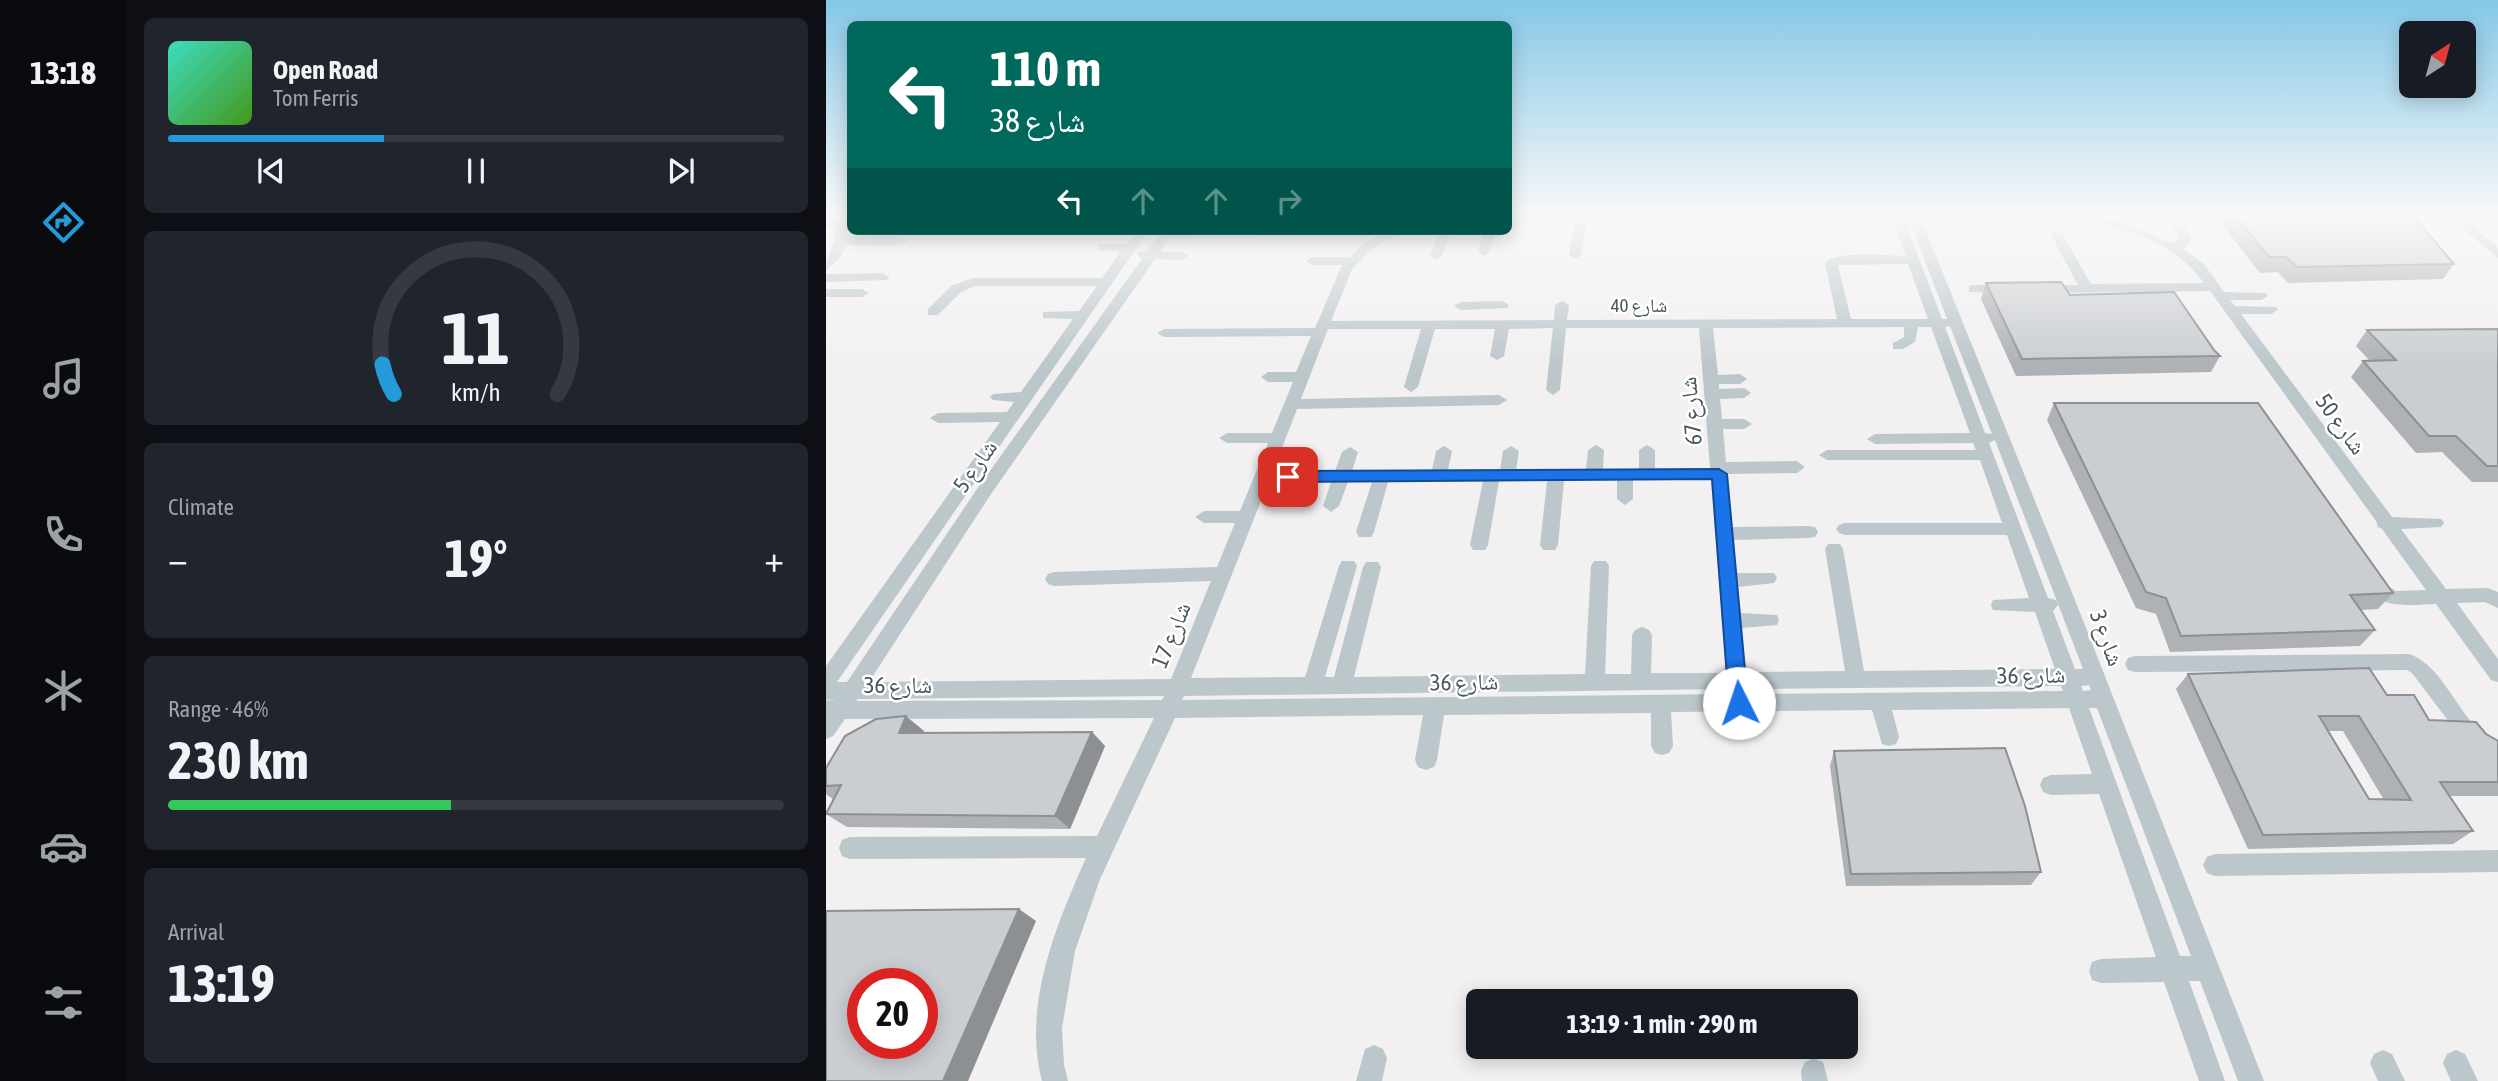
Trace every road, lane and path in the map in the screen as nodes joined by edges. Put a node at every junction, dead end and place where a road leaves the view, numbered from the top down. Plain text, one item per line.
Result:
1 (1120, 263) edge
2 (1146, 263) edge
3 (1351, 263) edge
4 (1831, 263) edge
5 (1915, 263) edge
6 (1923, 263) edge
7 (2073, 263) edge
8 (2192, 263) edge
9 (883, 277) dead end
10 (826, 278) edge
11 (1107, 282) junction
12 (2252, 284) dead end
13 (2086, 288) junction
14 (1974, 289) dead end
15 (2217, 291) junction
16 (826, 293) edge
17 (862, 293) dead end
18 (2261, 296) junction
19 (1532, 305) dead end
20 (1562, 305) dead end
21 (1609, 306) dead end
22 (1756, 306) dead end
23 (1793, 307) dead end
24 (1398, 308) dead end
25 (1629, 308) dead end
26 (1674, 308) dead end
27 (2231, 310) junction
28 (933, 312) dead end
29 (1048, 315) dead end
30 (1083, 315) junction
31 (1796, 323) junction
32 (1909, 323) junction
33 (1945, 323) junction
34 (1429, 324) junction
35 (1461, 324) junction
36 (1497, 324) junction
37 (1529, 324) junction
38 (1560, 324) junction
39 (1608, 324) junction
40 (1630, 324) junction
41 (1675, 324) junction
42 (1706, 324) junction
43 (1758, 324) junction
44 (1389, 325) junction
45 (1322, 328) junction
46 (1842, 328) junction
47 (1164, 333) dead end
48 (1379, 341) dead end
49 (1898, 346) dead end
50 (1497, 356) dead end
51 (1268, 377) dead end
52 (1301, 377) junction
53 (1742, 386) dead end
54 (1411, 387) dead end
55 (1712, 387) junction
56 (1553, 390) dead end
57 (998, 397) dead end
58 (1026, 397) junction
59 (1499, 400) dead end
60 (1291, 404) junction
61 (1012, 417) junction
62 (938, 418) dead end
63 (1715, 424) junction
64 (1744, 424) dead end
65 (1227, 438) dead end
66 (1277, 438) junction
67 (2002, 438) junction
68 (1875, 439) dead end
69 (1982, 447) junction
70 (1596, 450) dead end
71 (1647, 450) dead end
72 (1444, 451) dead end
73 (1511, 451) dead end
74 (1350, 452) dead end
75 (1827, 454) dead end
76 (1797, 467) dead end
77 (1719, 471) junction
78 (1556, 475) junction
79 (1594, 475) junction
80 (1625, 475) junction
81 (1647, 475) junction
82 (1382, 476) junction
83 (1439, 476) junction
84 (1499, 476) junction
85 (1261, 477) junction
86 (1341, 477) junction
87 (1625, 499) dead end
88 (1331, 506) dead end
89 (1204, 517) dead end
90 (1245, 517) junction
91 (2384, 523) junction
92 (2435, 523) dead end
93 (1845, 529) dead end
94 (2012, 529) junction
95 (1365, 532) dead end
96 (1809, 532) dead end
97 (1724, 534) junction
98 (1479, 545) dead end
99 (1549, 545) dead end
100 (1834, 549) dead end
101 (1348, 566) dead end
102 (1600, 566) dead end
103 (1372, 567) dead end
104 (1222, 574) junction
105 (2365, 574) edge
106 (1768, 578) dead end
107 (1054, 579) dead end
108 (1728, 580) junction
109 (2440, 597) junction
110 (2498, 601) edge
111 (2000, 605) dead end
112 (2040, 605) junction
113 (2068, 605) junction
114 (1770, 620) dead end
115 (1732, 621) junction
116 (1642, 635) dead end
117 (2135, 664) dead end
118 (2498, 674) edge
119 (2067, 677) junction
120 (2095, 677) junction
121 (1856, 680) junction
122 (1737, 681) junction
123 (826, 682) edge
124 (1595, 682) junction
125 (1641, 682) junction
126 (1312, 685) junction
127 (1342, 685) junction
128 (1177, 687) junction
129 (826, 691) edge
130 (853, 691) junction
131 (2076, 699) junction
132 (2104, 699) junction
133 (1880, 701) junction
134 (1739, 703) junction
135 (1661, 704) junction
136 (1435, 706) junction
137 (833, 709) edge
138 (1168, 709) junction
139 (826, 730) edge
140 (1889, 737) dead end
141 (1661, 746) dead end
142 (2498, 750) edge
143 (1426, 760) dead end
144 (2106, 784) junction
145 (2051, 785) dead end
146 (1105, 847) junction
147 (850, 848) dead end
148 (2498, 861) edge
149 (2216, 865) dead end
150 (2206, 968) junction
151 (2171, 969) junction
152 (2101, 971) dead end
153 (1055, 1081) edge
154 (2212, 1081) edge
155 (2251, 1081) edge

1 - 11 street, شارع 5
2 - 130 street, شارع 5
3 - 45 street, شارع 17
4 - 46 street
5 - 33 street, شارع 3
6 - 33 street, شارع 3
7 - 13 street
8 - 15 street, شارع 50
9 - 10 street
11 - 28 street
11 - 30 street, شارع 5
12 - 18 street
13 - 14 street
13 - 15 street
15 - 18 street
15 - 27 street, شارع 50
16 - 17 street
18 - 27 street
19 - 37 street
20 - 38 street
21 - 39 street
22 - 43 street
23 - 31 street
24 - 44 street
25 - 40 street
26 - 41 street
27 - 91 street, شارع 50
29 - 30 street
30 - 58 street, شارع 5
31 - 43 street, شارع 40
31 - 46 street, شارع 40
32 - 33 street, شارع 40
32 - 46 street, شارع 40
32 - 49 street
33 - 67 street, شارع 3
33 - 69 street, شارع 3
34 - 35 street, شارع 40
34 - 44 street, شارع 40
34 - 54 street
35 - 36 street, شارع 40
35 - 36 street
36 - 37 street, شارع 40
36 - 50 street
37 - 38 street, شارع 40
38 - 39 street, شارع 40
38 - 56 street
39 - 40 street, شارع 40
40 - 41 street, شارع 40
41 - 42 street, شارع 40
42 - 43 street, شارع 40
42 - 55 street, شارع 67
44 - 45 street, شارع 40
44 - 48 street
45 - 47 street, شارع 40
45 - 52 street, شارع 17
51 - 52 street
52 - 60 street, شارع 17
53 - 55 street
55 - 63 street, شارع 67
57 - 58 street
58 - 61 street, شارع 5
59 - 60 street
60 - 66 street, شارع 17
61 - 62 street
61 - 123 street, شارع 5
63 - 64 street
63 - 77 street, شارع 67
65 - 66 street
66 - 85 street, شارع 17
67 - 69 street
67 - 113 street, شارع 3
68 - 69 street
69 - 75 street
69 - 94 street, شارع 3
70 - 79 street
71 - 81 street
72 - 83 street
73 - 84 street
74 - 86 street
76 - 77 street
77 - 81 street
77 - 97 street, شارع 67
78 - 79 street
78 - 84 street
78 - 99 street
79 - 80 street
80 - 81 street
80 - 87 street
82 - 83 street
82 - 86 street
82 - 95 street
83 - 84 street
84 - 98 street
85 - 86 street
85 - 90 street, شارع 17
86 - 88 street
89 - 90 street
90 - 104 street, شارع 17
91 - 92 street
91 - 109 street, شارع 50
93 - 94 street
94 - 112 street, شارع 3
96 - 97 street
97 - 108 street, شارع 67
100 - 121 street
101 - 126 street
102 - 124 street
103 - 127 street
104 - 107 street
104 - 128 street, شارع 17
105 - 109 street
106 - 108 street
108 - 115 street, شارع 67
109 - 110 street
109 - 118 street, شارع 50
111 - 112 street
112 - 113 street
112 - 119 street, شارع 3
113 - 120 street, شارع 3
114 - 115 street
115 - 122 street, شارع 67
116 - 125 street
117 - 142 street
119 - 120 street, شارع 36
119 - 121 street, شارع 36
119 - 131 street, شارع 3
120 - 132 street, شارع 3
121 - 122 street, شارع 36
122 - 125 street, شارع 36
122 - 134 street, شارع 67
124 - 125 street, شارع 36
124 - 127 street, شارع 36
126 - 127 street, شارع 36
126 - 128 street, شارع 36
128 - 130 street, شارع 36
128 - 138 street, شارع 17
129 - 130 street, شارع 36
130 - 137 street, شارع 5
131 - 132 street, شارع 36
131 - 133 street, شارع 36
131 - 144 street, شارع 3
132 - 150 street, شارع 3
133 - 134 street, شارع 36
133 - 140 street
134 - 135 street, شارع 36
135 - 136 street, شارع 36
135 - 141 street
136 - 138 street, شارع 36
136 - 143 street
137 - 138 street, شارع 36
137 - 139 street, شارع 5
138 - 146 street, شارع 17
144 - 145 street
144 - 151 street, شارع 3
146 - 147 street
146 - 153 street, شارع 17
148 - 149 street
150 - 151 street
150 - 155 street, شارع 3
151 - 152 street
151 - 154 street, شارع 3

